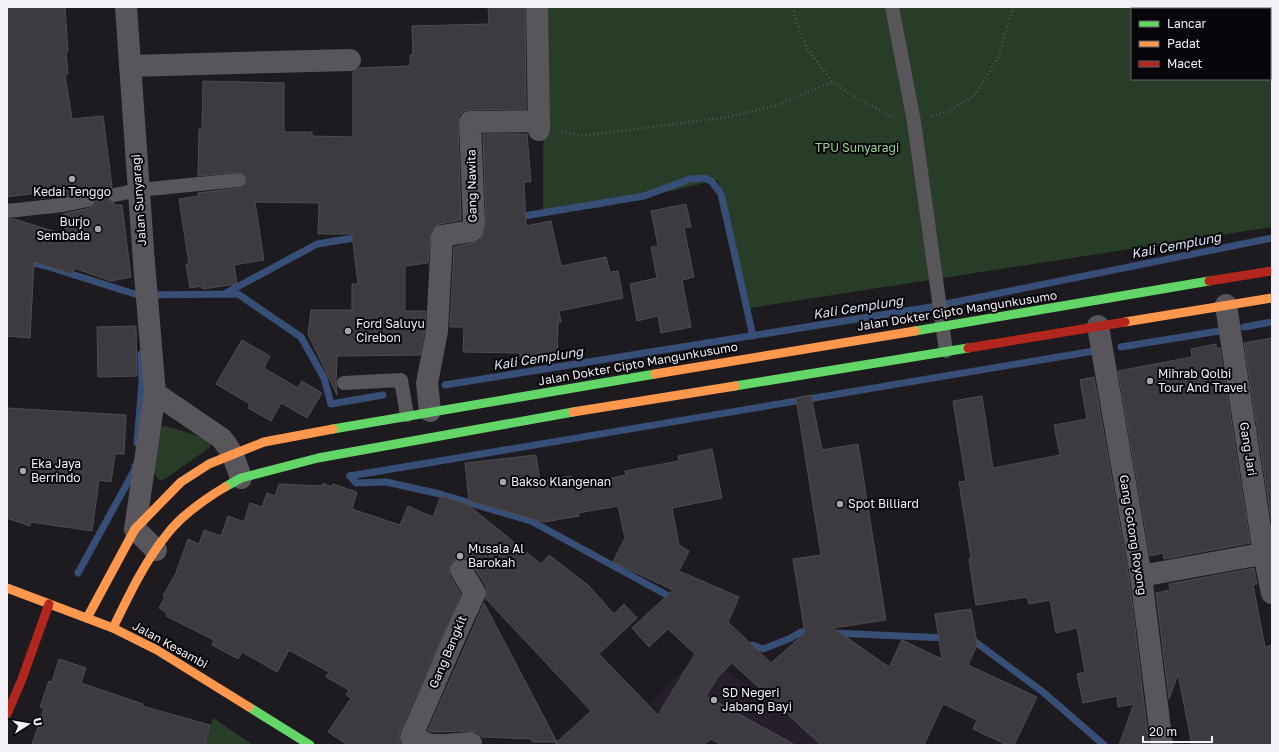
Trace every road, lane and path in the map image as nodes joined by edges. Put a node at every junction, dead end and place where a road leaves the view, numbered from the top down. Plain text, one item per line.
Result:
1 (126, 7) edge
2 (537, 7) edge
3 (793, 7) edge
4 (892, 7) edge
5 (1013, 7) edge
6 (350, 60) dead end
7 (130, 66) junction
8 (832, 82) junction
9 (914, 122) junction
10 (539, 125) junction
11 (239, 180) dead end
12 (139, 190) junction
13 (114, 195) dead end
14 (88, 200) dead end
15 (7, 211) edge
16 (1272, 271) edge
17 (1272, 298) edge
18 (1226, 305) junction
19 (942, 326) junction
20 (1098, 326) junction
21 (946, 351) junction
22 (344, 383) dead end
23 (155, 393) junction
24 (430, 411) junction
25 (407, 415) junction
26 (233, 454) junction
27 (241, 478) junction
28 (135, 529) junction
29 (156, 550) junction
30 (1268, 553) edge
31 (461, 570) dead end
32 (1141, 576) junction
33 (7, 588) edge
34 (1272, 593) edge
35 (49, 604) junction
36 (87, 618) junction
37 (113, 628) junction
38 (7, 714) edge
39 (471, 743) dead end
40 (310, 745) edge
41 (440, 745) edge
42 (445, 745) edge
43 (1162, 745) edge

1 - 7 street, Jalan Sunyaragi
2 - 10 street
3 - 8 path
4 - 9 lane
5 - 9 path
6 - 7 street
7 - 12 street, Jalan Sunyaragi
8 - 9 path
8 - 10 path
9 - 19 lane
10 - 24 street, Gang Nawita
11 - 12 lane
12 - 13 lane
12 - 23 street, Jalan Sunyaragi
14 - 15 lane
16 - 19 main road, Jalan Dokter Cipto Mangunkusumo
17 - 18 main road
18 - 20 main road
18 - 30 street, Gang Jari
19 - 21 lane
19 - 24 main road, Jalan Dokter Cipto Mangunkusumo
20 - 21 main road
20 - 32 street, Gang Gotong Royong
21 - 27 main road
22 - 25 lane
23 - 26 street
23 - 28 street, Jalan Sunyaragi
24 - 25 main road, Jalan Dokter Cipto Mangunkusumo
25 - 26 main road, Jalan Dokter Cipto Mangunkusumo
26 - 27 street
26 - 28 main road, Jalan Dokter Cipto Mangunkusumo
27 - 29 main road
28 - 29 street
28 - 36 main road, Jalan Dokter Cipto Mangunkusumo
29 - 37 main road
30 - 32 street
30 - 34 street, Gang Jari
31 - 41 street, Gang Bangkit
32 - 43 street, Gang Gotong Royong
33 - 35 main road, Jalan Kesambi
35 - 36 main road, Jalan Kesambi
35 - 38 main road
36 - 37 main road, Jalan Kesambi
37 - 40 main road, Jalan Kesambi
39 - 42 street

